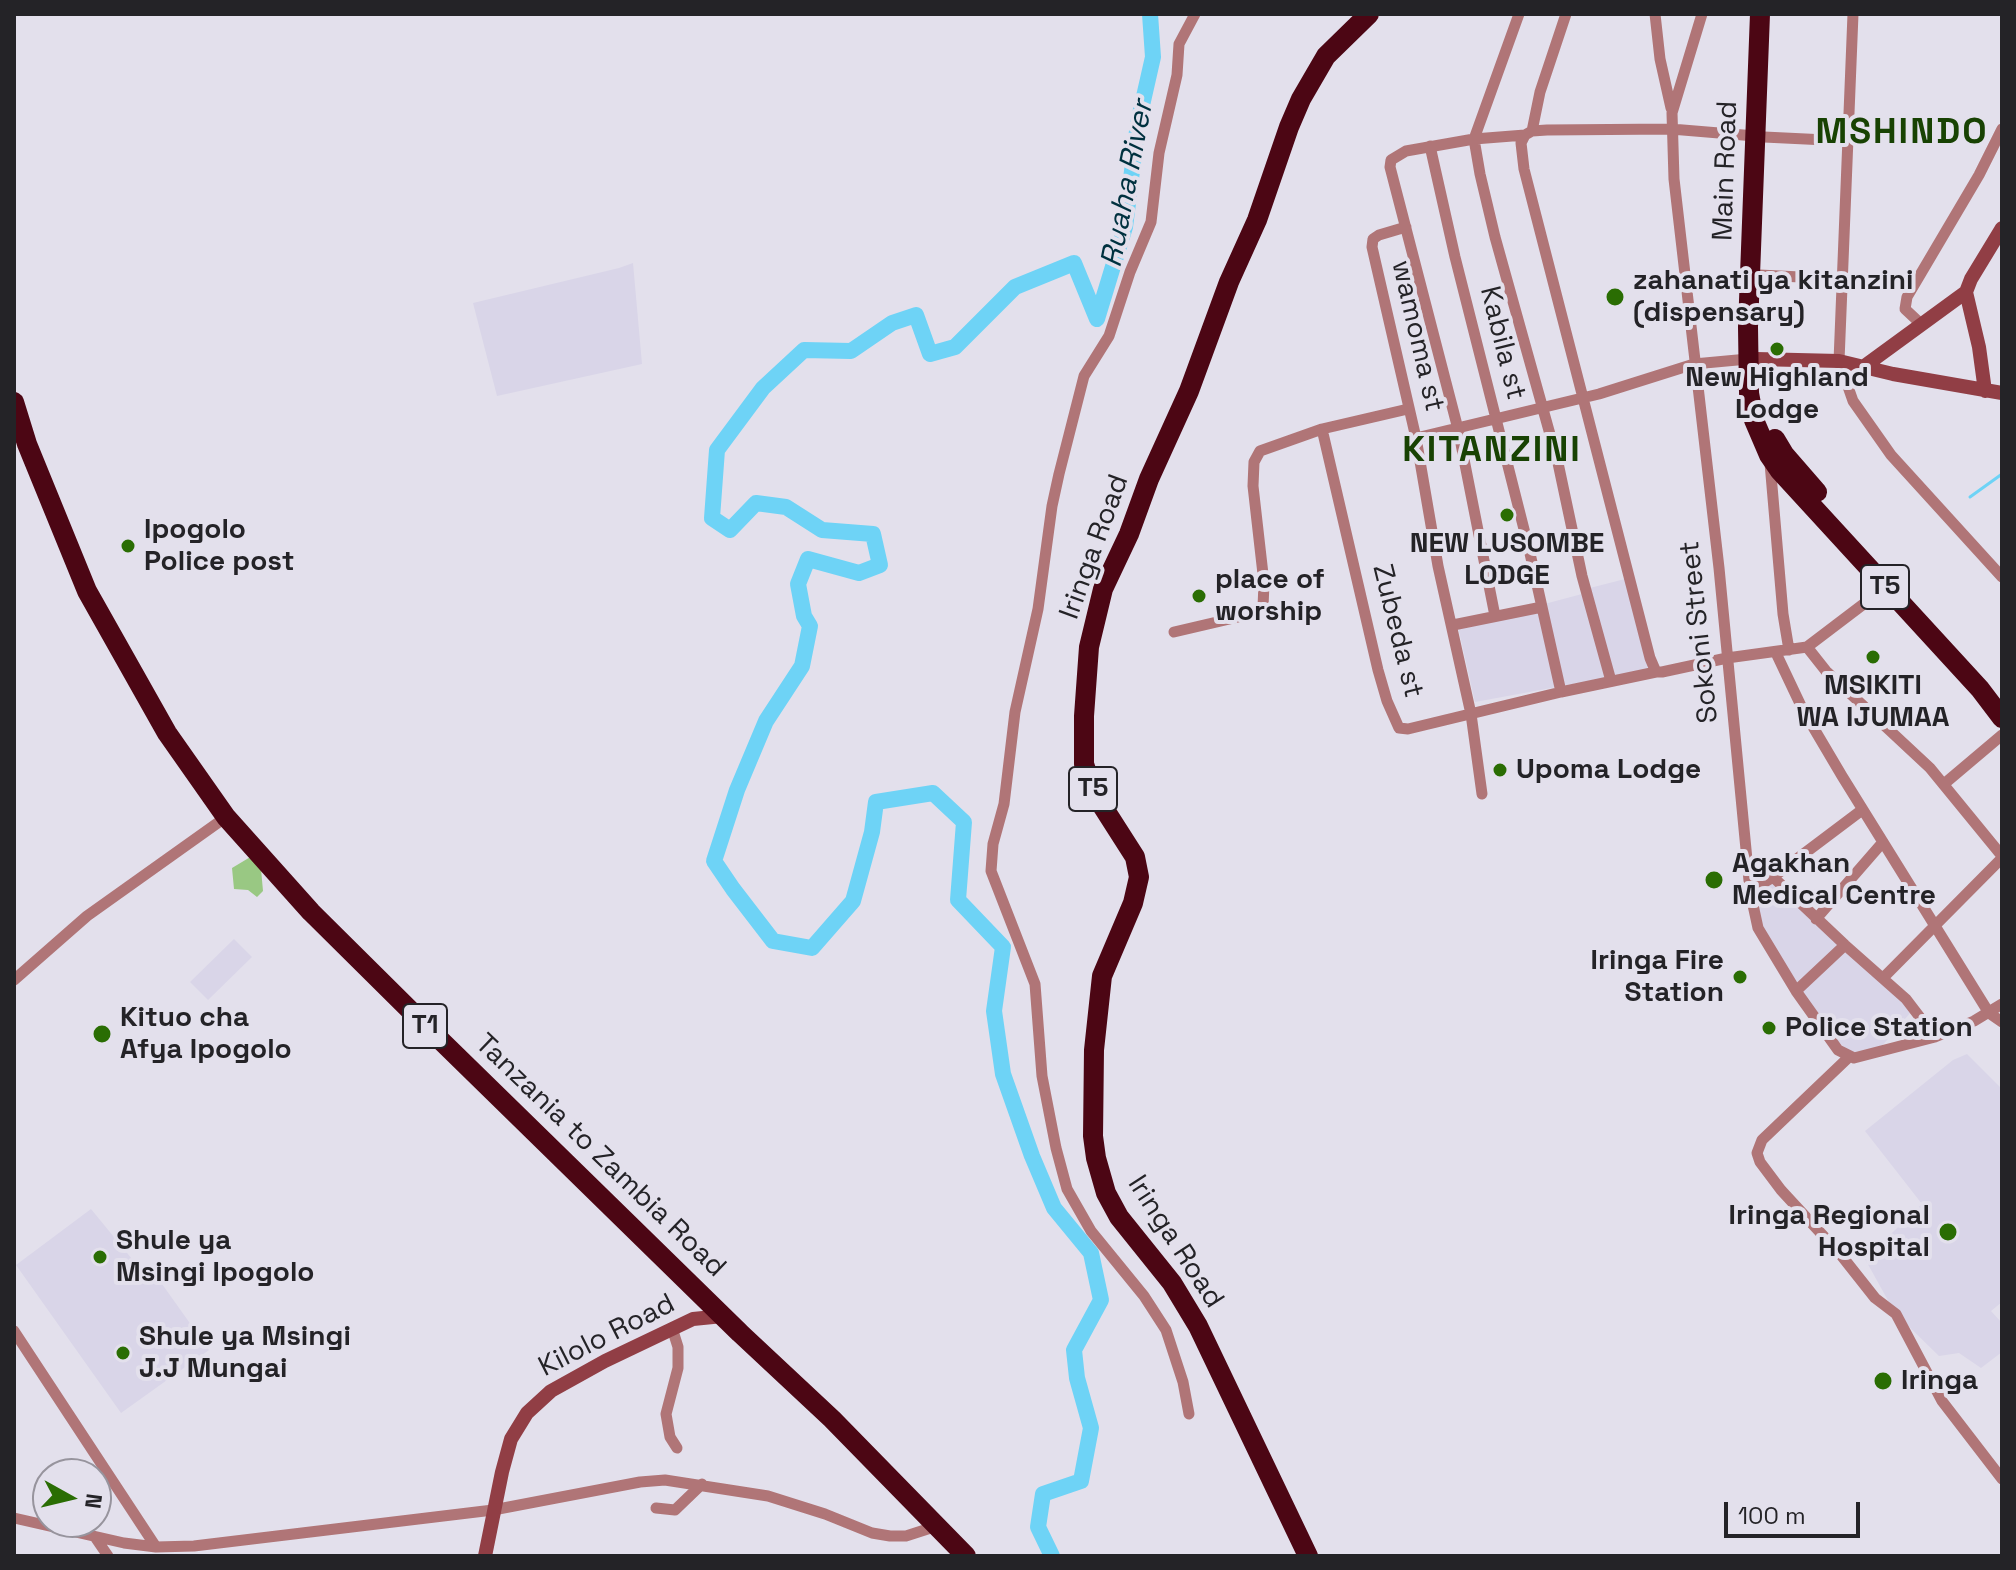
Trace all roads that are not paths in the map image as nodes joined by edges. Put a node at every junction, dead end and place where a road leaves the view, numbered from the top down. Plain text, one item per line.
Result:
1 (1195, 14) edge
2 (1369, 14) edge
3 (1519, 14) edge
4 (1566, 14) edge
5 (1655, 14) edge
6 (1702, 14) edge
7 (1760, 14) edge
8 (1769, 14) edge
9 (1853, 14) edge
10 (1672, 113) junction
11 (1671, 129) junction
12 (2002, 129) edge
13 (1529, 133) junction
14 (1760, 137) junction
15 (1474, 139) junction
16 (1847, 141) junction
17 (1430, 146) junction
18 (1406, 227) junction
19 (2002, 228) edge
20 (1759, 275) junction
21 (1842, 279) junction
22 (1966, 292) junction
23 (1921, 324) junction
24 (1752, 359) junction
25 (1839, 361) junction
26 (1694, 364) junction
27 (1866, 365) junction
28 (1985, 391) junction
29 (2002, 393) edge
30 (1583, 397) junction
31 (1541, 407) junction
32 (1408, 409) junction
33 (15, 411) edge
34 (1497, 419) junction
35 (1322, 429) junction
36 (1458, 429) junction
37 (1416, 438) junction
38 (1775, 452) junction
39 (2002, 577) edge
40 (1886, 587) junction
41 (1542, 607) junction
42 (1495, 616) junction
43 (1453, 625) junction
44 (1174, 632) dead end
45 (1807, 647) junction
46 (1789, 650) junction
47 (1776, 653) junction
48 (1727, 658) junction
49 (1656, 672) junction
50 (1611, 681) junction
51 (1561, 692) junction
52 (2002, 701) edge
53 (1471, 714) junction
54 (2002, 718) edge
55 (2002, 735) edge
56 (1944, 784) junction
57 (1482, 794) dead end
58 (1862, 810) junction
59 (226, 817) junction
60 (1883, 842) junction
61 (2002, 857) edge
62 (1773, 877) junction
63 (1750, 891) junction
64 (1816, 919) junction
65 (1935, 925) junction
66 (1845, 945) junction
67 (1883, 978) junction
68 (14, 980) edge
69 (1796, 991) junction
70 (2002, 1004) edge
71 (1989, 1013) junction
72 (2002, 1022) edge
73 (1935, 1037) junction
74 (1850, 1056) junction
75 (723, 1316) junction
76 (672, 1328) junction
77 (14, 1331) edge
78 (1189, 1414) dead end
79 (677, 1448) dead end
80 (2002, 1479) edge
81 (702, 1484) junction
82 (656, 1508) dead end
83 (493, 1510) junction
84 (937, 1526) junction
85 (96, 1538) edge
86 (101, 1538) edge
87 (156, 1547) junction
88 (108, 1556) edge
89 (485, 1556) edge
90 (966, 1556) edge
91 (1308, 1556) edge

1 - 78 street
2 - 91 highway, Iringa Road / T5
3 - 15 street
4 - 13 street
5 - 10 street
6 - 10 street, Sokoni Street
7 - 14 highway, Main Road / T5
8 - 14 highway, T5
9 - 16 street
10 - 11 street, Sokoni Street
11 - 13 street
11 - 14 street
11 - 26 street, Sokoni Street
12 - 23 street
13 - 15 street
13 - 30 street
14 - 16 street
14 - 20 highway, T5
14 - 24 highway, Main Road / T5
15 - 17 street
15 - 31 street
16 - 21 street
17 - 18 street
17 - 34 street, Kabila st
18 - 32 street, wamoma st
18 - 36 street
19 - 22 street
20 - 21 street
20 - 24 highway, T5
21 - 25 street
22 - 23 street
22 - 28 street
23 - 27 street
24 - 25 street
24 - 26 street
24 - 38 highway, T5
25 - 27 street
25 - 39 street
26 - 30 street
26 - 48 street, Sokoni Street
27 - 28 street
28 - 29 street
30 - 31 street
30 - 49 street
31 - 34 street
31 - 50 street
32 - 35 street
32 - 37 street, wamoma st
33 - 59 highway, Tanzania to Zambia Road / T1
34 - 36 street
34 - 41 street, Kabila st
35 - 44 street
35 - 53 street, Zubeda st
36 - 37 street
36 - 42 street
37 - 43 street, wamoma st
38 - 40 highway, T5
38 - 46 street
38 - 52 highway, T5
40 - 45 street
40 - 54 highway, T5
41 - 42 street
41 - 51 street, Kabila st
42 - 43 street
43 - 53 street, wamoma st
45 - 46 street, Zubeda st
45 - 56 street
46 - 47 street, Zubeda st
47 - 48 street, Zubeda st
47 - 58 street
48 - 49 street, Zubeda st
48 - 63 street, Sokoni Street
49 - 50 street, Zubeda st
50 - 51 street, Zubeda st
51 - 53 street, Zubeda st
53 - 57 street, wamoma st
55 - 56 street
56 - 61 street
58 - 60 street
58 - 62 street
59 - 68 street
59 - 75 highway, Tanzania to Zambia Road / T1
60 - 64 street
60 - 65 street
61 - 65 street
62 - 63 street
62 - 64 street
63 - 69 street, Sokoni Street
64 - 66 street
65 - 67 street
65 - 71 street
66 - 67 street
66 - 69 street
67 - 73 street
69 - 74 street, Sokoni Street
70 - 71 street
71 - 72 street
71 - 73 street
73 - 74 street
74 - 80 street
75 - 76 street, Kilolo Road
75 - 84 highway, Tanzania to Zambia Road / T1
76 - 79 street
76 - 83 street, Kilolo Road
77 - 87 street
81 - 82 street
81 - 83 street
81 - 84 street
83 - 87 street
83 - 89 street, Kilolo Road
84 - 90 highway, Tanzania to Zambia Road / T1
85 - 88 street
86 - 87 street

